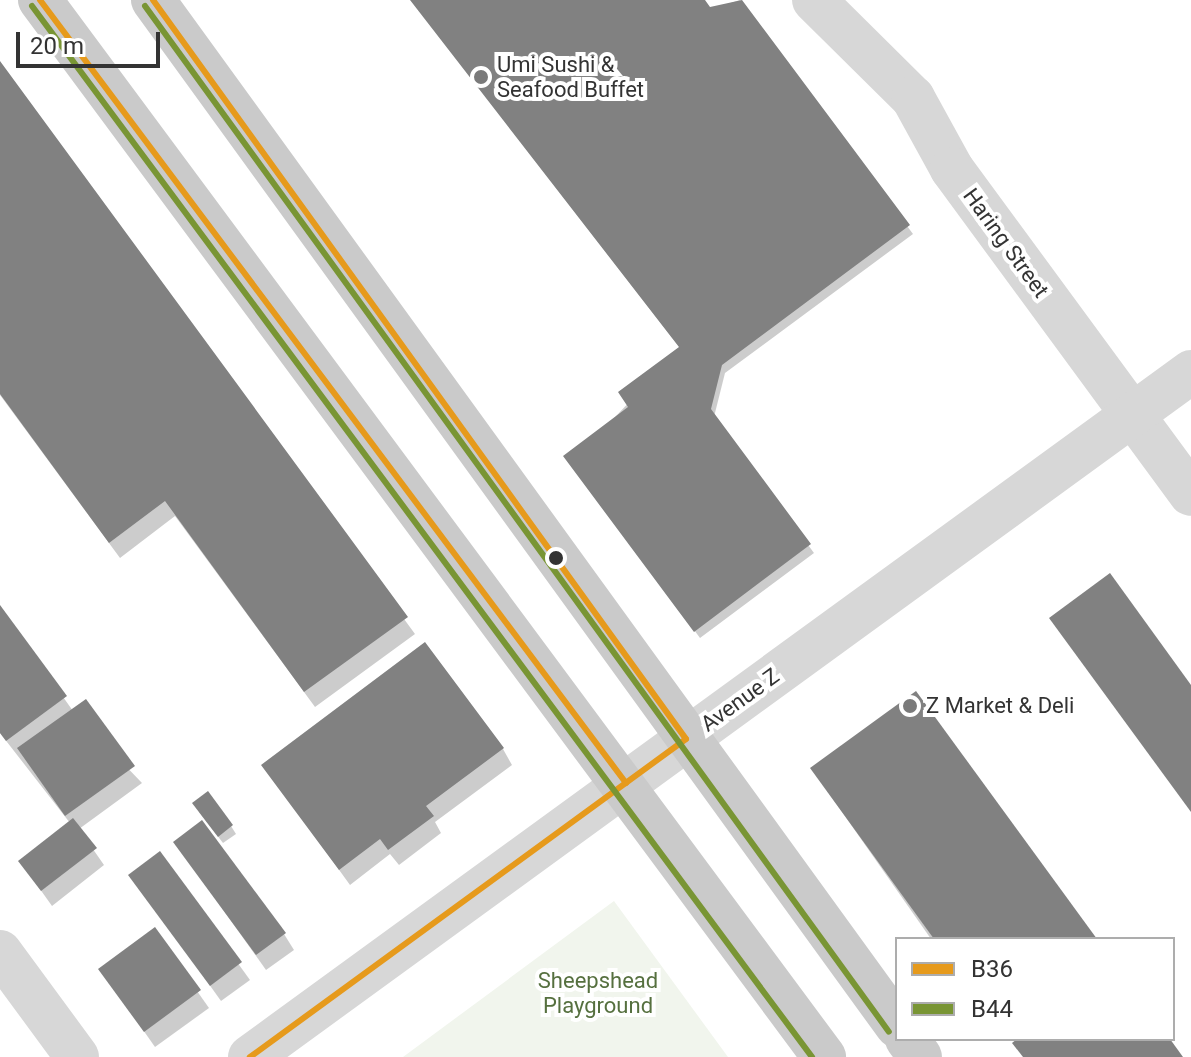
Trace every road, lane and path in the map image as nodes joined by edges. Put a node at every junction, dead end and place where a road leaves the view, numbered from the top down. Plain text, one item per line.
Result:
1 (40, 0) edge
2 (153, 0) edge
3 (814, 0) edge
4 (1191, 372) edge
5 (1132, 414) junction
6 (1191, 494) edge
7 (686, 739) junction
8 (626, 783) junction
9 (0, 952) edge
10 (895, 1023) edge
11 (77, 1057) edge
12 (250, 1057) edge
13 (824, 1057) edge

1 - 8 main road
2 - 7 main road
3 - 5 street, Haring Street
4 - 5 street, Avenue Z
5 - 6 street, Haring Street
5 - 7 street, Avenue Z
7 - 8 street, Avenue Z
7 - 10 main road
8 - 12 street, Avenue Z
8 - 13 main road
9 - 11 street

